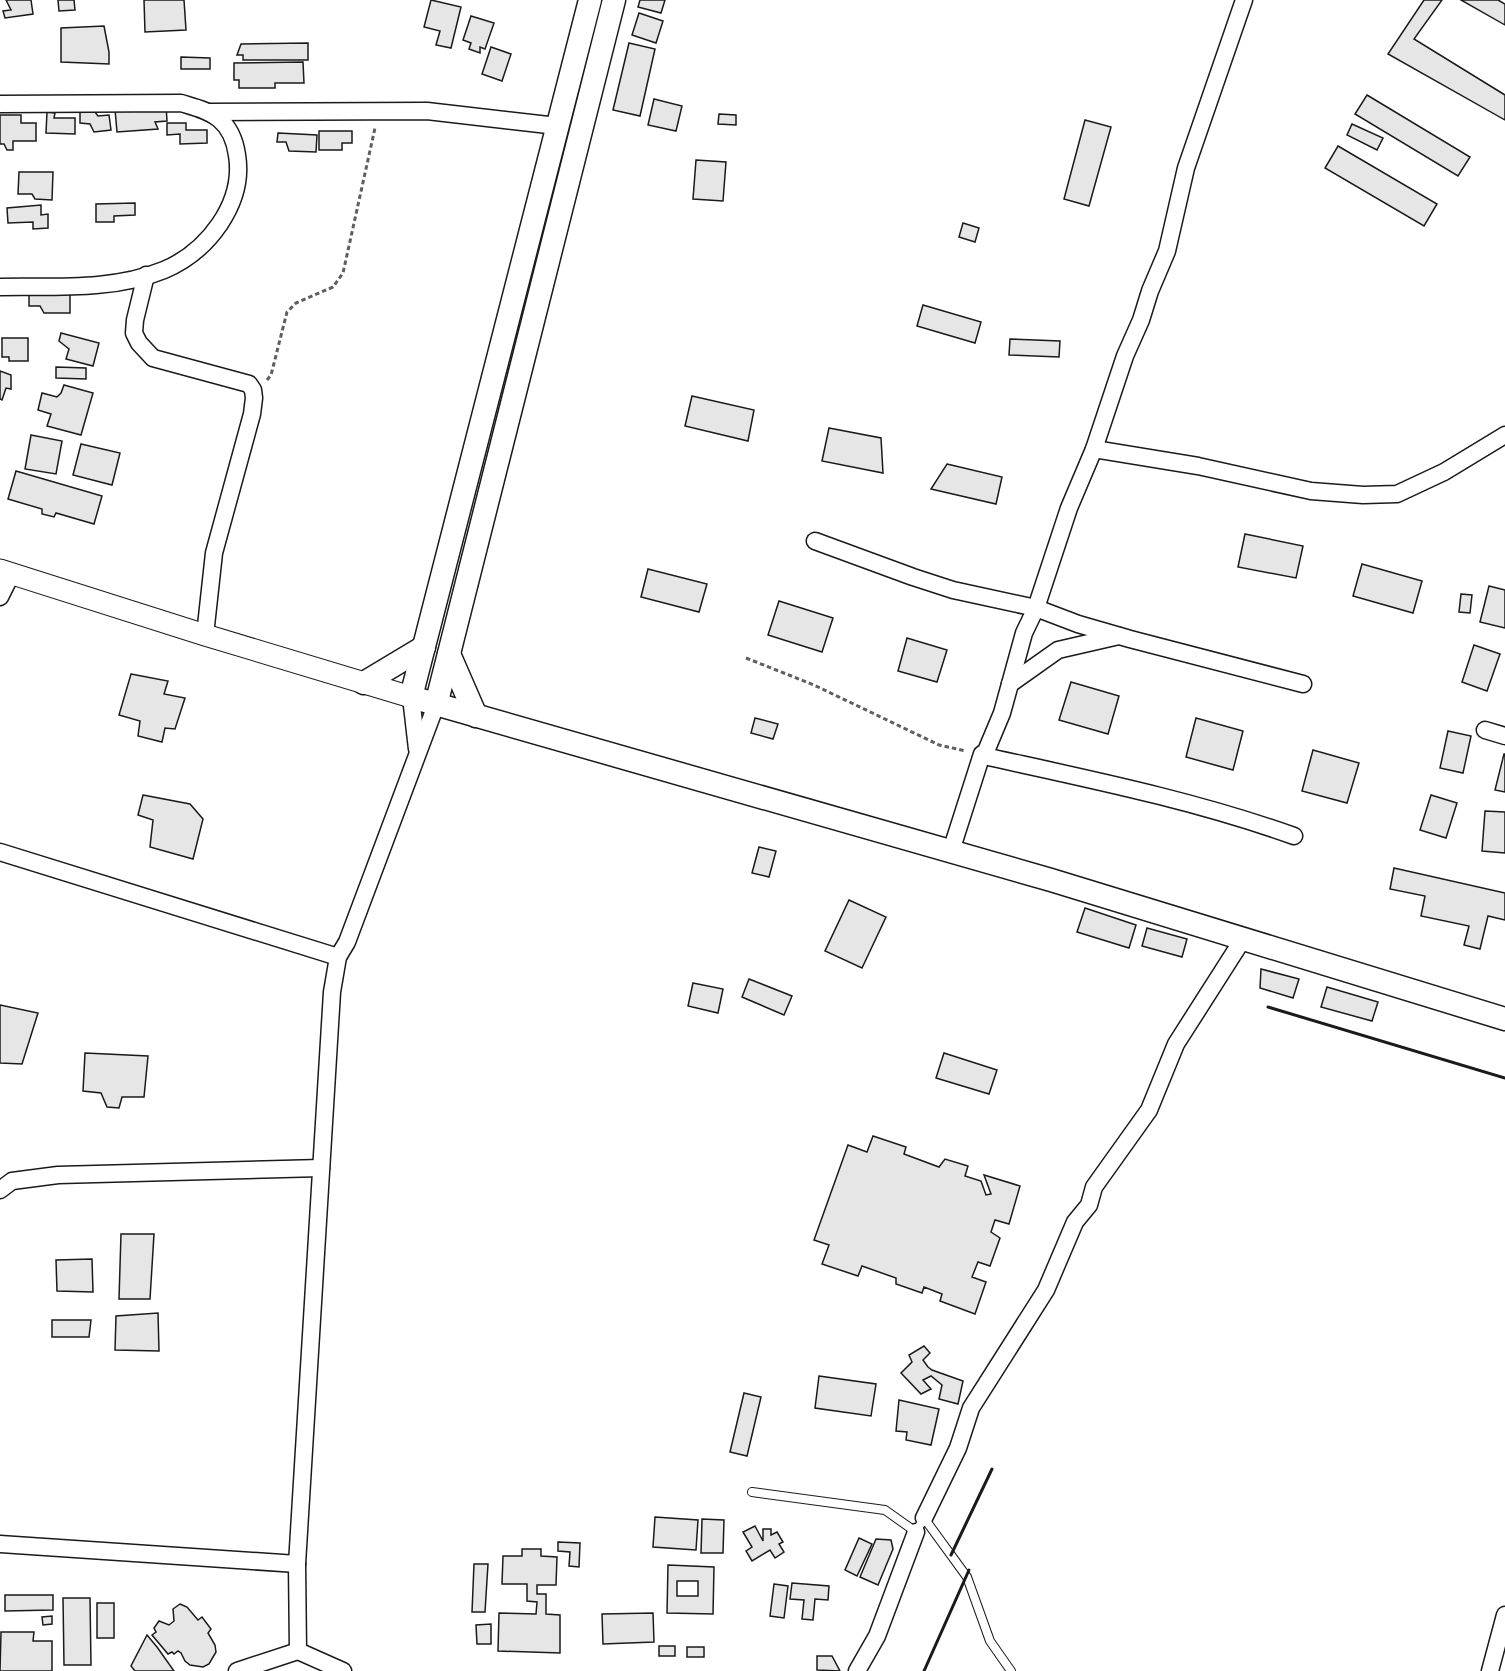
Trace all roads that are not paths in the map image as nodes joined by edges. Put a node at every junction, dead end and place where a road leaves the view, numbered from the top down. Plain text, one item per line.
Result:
1 (590, 0) edge
2 (614, 0) edge
3 (1244, 0) edge
4 (0, 104) edge
5 (209, 112) junction
6 (557, 126) junction
7 (537, 256) junction
8 (146, 276) junction
9 (0, 287) edge
10 (1505, 435) edge
11 (1094, 449) junction
12 (814, 541) dead end
13 (6, 572) edge
14 (0, 597) edge
15 (1036, 608) junction
16 (205, 636) junction
17 (1120, 636) junction
18 (424, 647) junction
19 (448, 654) junction
20 (364, 683) junction
21 (1010, 684) junction
22 (1303, 684) dead end
23 (411, 698) junction
24 (436, 705) junction
25 (476, 716) junction
26 (1485, 730) dead end
27 (1505, 736) edge
28 (417, 753) junction
29 (983, 755) junction
30 (1294, 836) dead end
31 (951, 851) junction
32 (0, 852) edge
33 (1243, 939) junction
34 (338, 957) junction
35 (1505, 1019) edge
36 (321, 1168) junction
37 (0, 1190) edge
38 (752, 1492) dead end
39 (920, 1525) junction
40 (0, 1544) edge
41 (297, 1564) junction
42 (1505, 1616) edge
43 (298, 1651) junction
44 (237, 1671) edge
45 (343, 1671) edge
46 (857, 1671) edge
47 (1011, 1671) edge
48 (1490, 1671) edge

1 - 6 main road
2 - 7 main road
3 - 11 street
4 - 5 street
5 - 6 street
5 - 8 street
6 - 7 main road
7 - 18 main road
7 - 19 main road
8 - 9 street
8 - 16 street
10 - 11 street
11 - 15 street
12 - 15 street
13 - 14 street
13 - 16 street
15 - 17 street
15 - 21 street
16 - 20 street
17 - 21 street
17 - 22 street
18 - 20 main road
18 - 23 main road
19 - 24 main road
19 - 25 main road
20 - 23 street
21 - 29 street
23 - 24 main road
23 - 28 street
24 - 25 main road
24 - 28 street
25 - 31 main road
26 - 27 street
28 - 34 street
29 - 30 street
29 - 31 street
31 - 33 main road
32 - 34 street
33 - 35 main road
33 - 39 street
34 - 36 street
36 - 37 street
36 - 41 street
38 - 39 lane
39 - 46 street
39 - 47 lane
40 - 41 street
41 - 43 street
42 - 48 street
43 - 44 street
43 - 45 street

